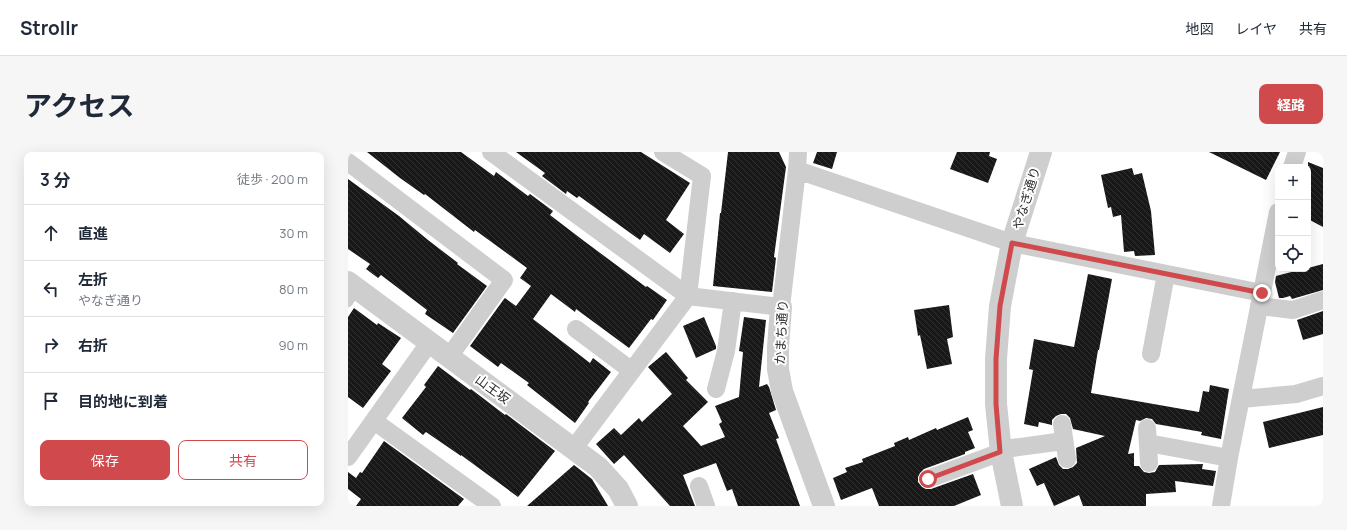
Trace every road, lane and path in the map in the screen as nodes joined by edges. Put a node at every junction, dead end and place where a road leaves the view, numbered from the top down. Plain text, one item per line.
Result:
1 (491, 152) edge
2 (663, 152) edge
3 (798, 152) edge
4 (1041, 152) edge
5 (1297, 152) edge
6 (348, 162) edge
7 (1293, 164) edge
8 (797, 170) junction
9 (1275, 227) edge
10 (1012, 243) junction
11 (1166, 274) junction
12 (351, 291) edge
13 (688, 296) junction
14 (1260, 300) junction
15 (1323, 300) edge
16 (733, 301) junction
17 (782, 307) junction
18 (576, 329) dead end
19 (429, 343) junction
20 (1151, 354) dead end
21 (448, 357) junction
22 (632, 371) junction
23 (1323, 386) edge
24 (716, 390) dead end
25 (1241, 399) junction
26 (374, 421) junction
27 (574, 448) junction
28 (1000, 452) junction
29 (348, 456) edge
30 (1229, 458) junction
31 (1067, 459) dead end
32 (1149, 463) dead end
33 (928, 479) dead end
34 (699, 486) dead end
35 (492, 506) edge
36 (627, 506) edge
37 (706, 506) edge
38 (824, 506) edge
39 (1012, 506) edge
40 (1221, 506) edge

1 - 13 street
2 - 13 street
3 - 8 street, かまち通り
4 - 10 street, やなぎ通り
5 - 7 street
6 - 21 street
8 - 10 street
8 - 17 street, かまち通り
9 - 14 street
10 - 11 street
10 - 28 street, やなぎ通り
11 - 14 street
11 - 20 street
12 - 19 street, 山王坂
13 - 16 street
13 - 22 street
14 - 15 street
14 - 25 street
16 - 17 street
16 - 24 street
17 - 38 street, かまち通り
18 - 22 street
19 - 21 street, 山王坂
19 - 26 street
21 - 27 street, 山王坂
22 - 27 street
23 - 25 street
25 - 30 street
26 - 29 street
26 - 35 street
27 - 36 street, 山王坂
28 - 31 street
28 - 33 street
28 - 39 street, やなぎ通り
30 - 32 street
30 - 40 street
34 - 37 street

